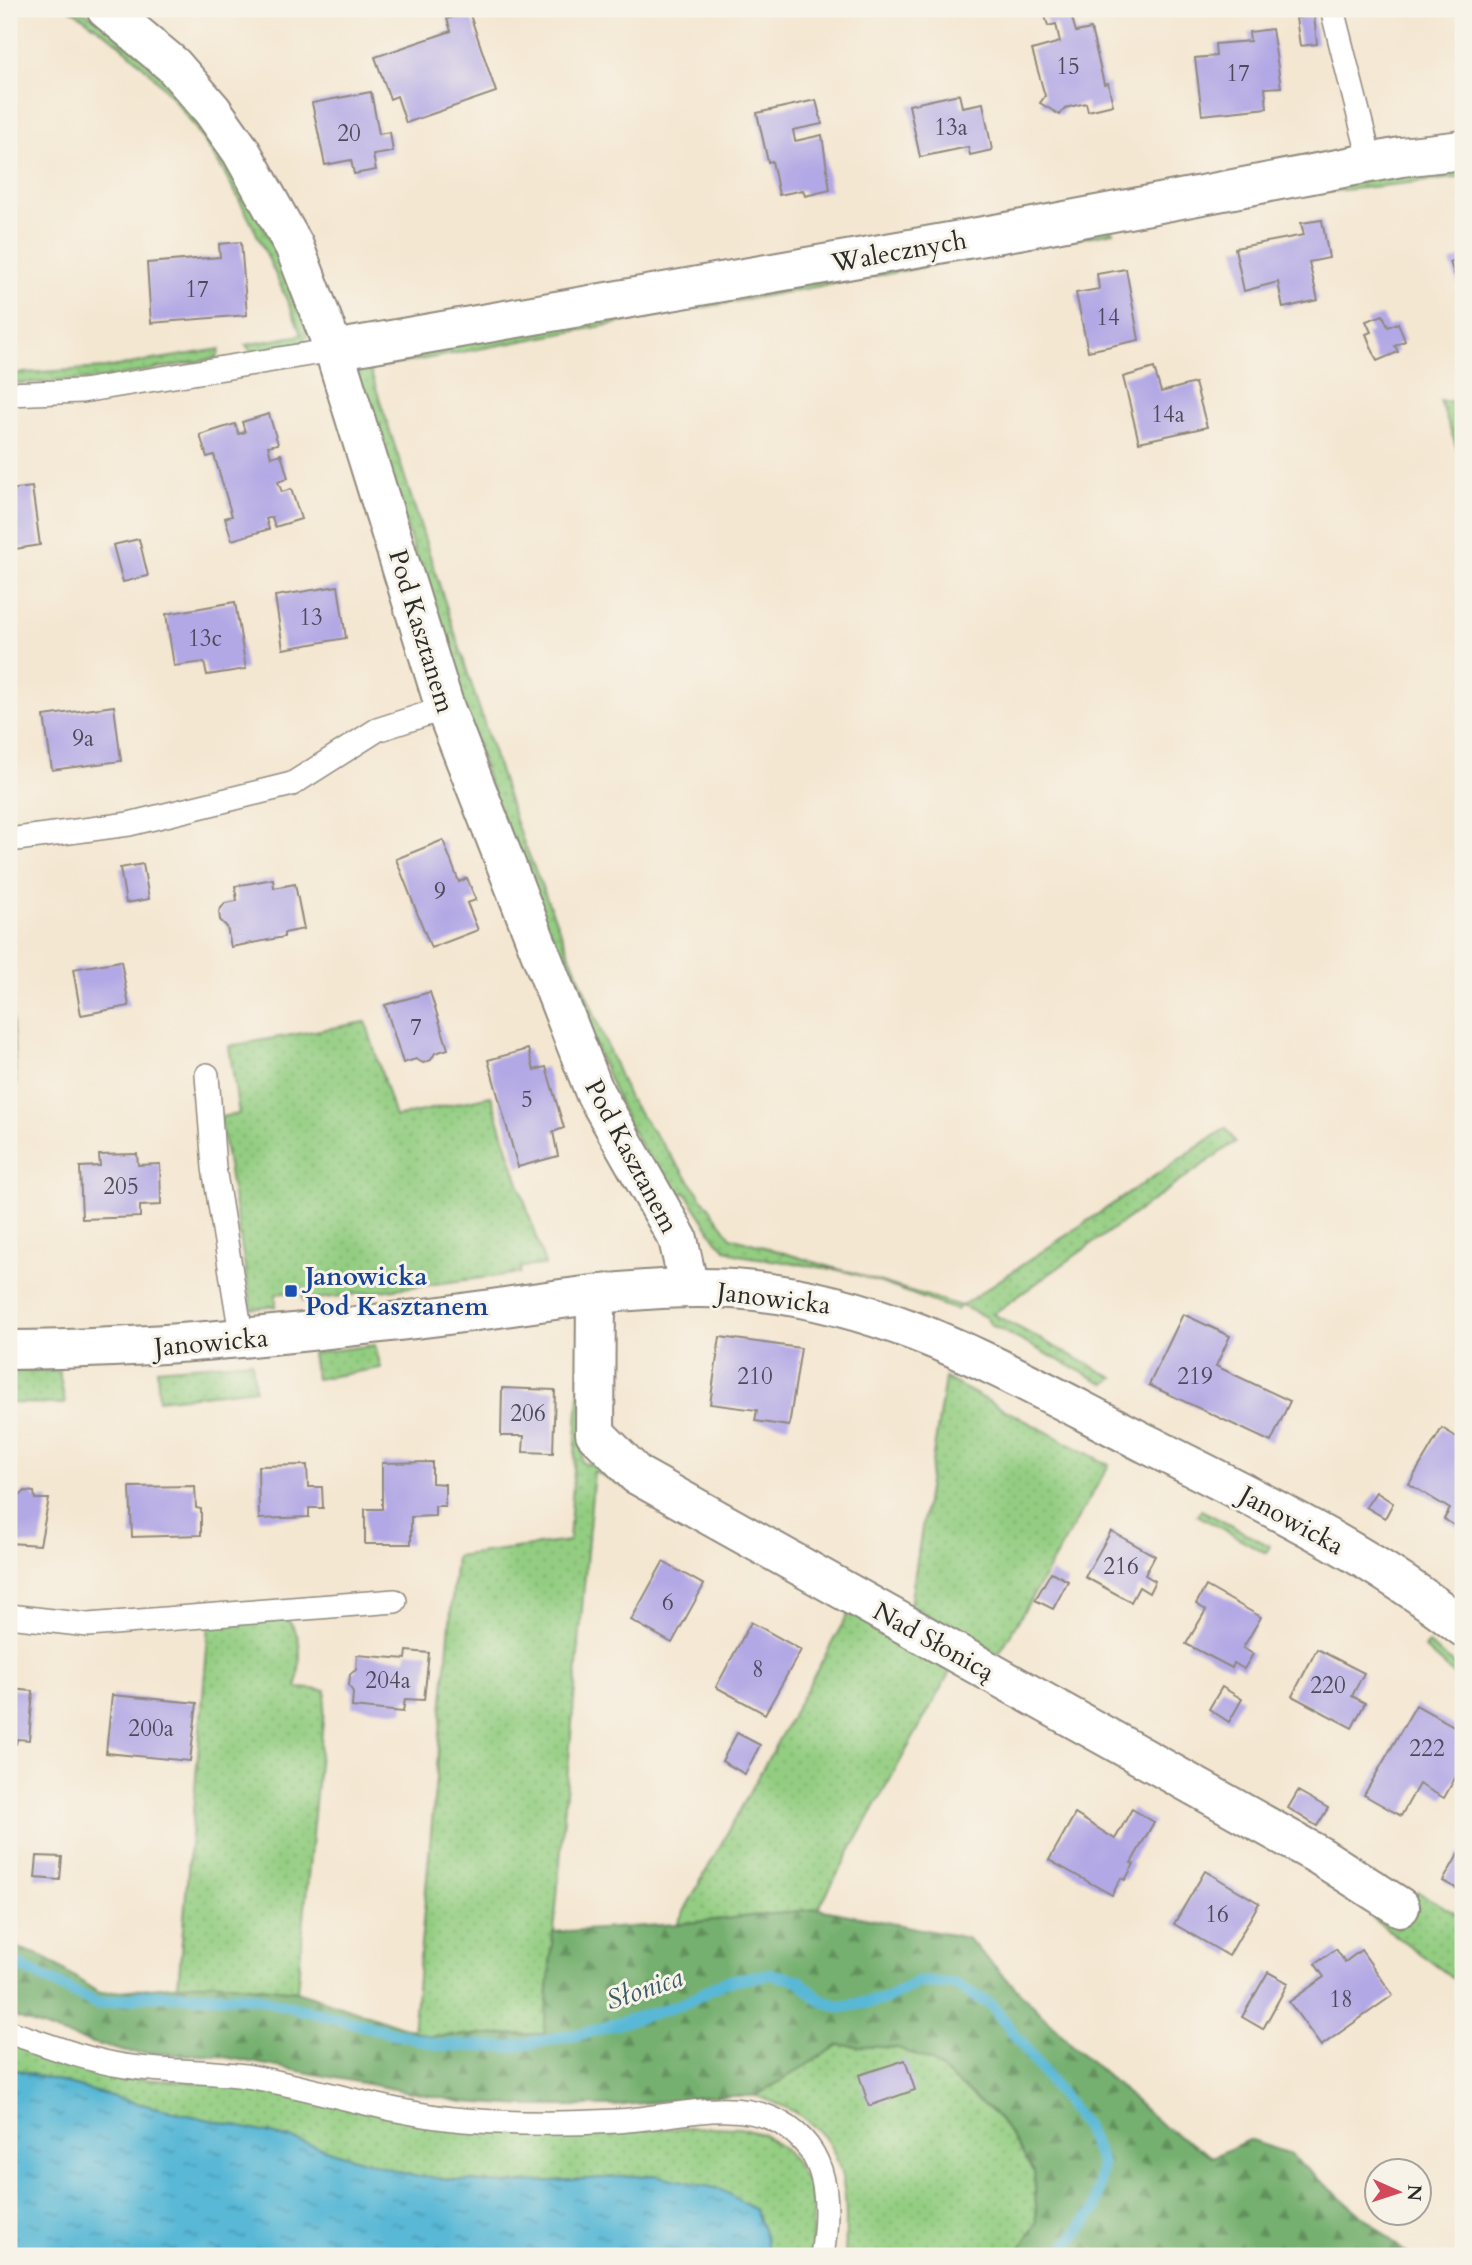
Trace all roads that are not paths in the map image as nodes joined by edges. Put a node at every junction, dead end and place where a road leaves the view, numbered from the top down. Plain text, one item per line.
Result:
1 (106, 9) edge
2 (1332, 9) edge
3 (1463, 150) edge
4 (1371, 163) junction
5 (334, 350) junction
6 (9, 394) edge
7 (445, 709) junction
8 (9, 841) edge
9 (207, 1075) dead end
10 (689, 1288) junction
11 (596, 1296) junction
12 (242, 1340) junction
13 (9, 1350) edge
14 (395, 1601) dead end
15 (9, 1616) edge
16 (1463, 1627) edge
17 (1400, 1907) dead end
18 (9, 2032) edge
19 (822, 2256) edge

1 - 5 street, Pod Kasztanem
2 - 4 lane
3 - 4 street, Walecznych
4 - 5 street, Walecznych
5 - 6 lane
5 - 7 street, Pod Kasztanem
7 - 8 lane
7 - 10 street, Pod Kasztanem
9 - 12 lane
10 - 11 street, Janowicka
10 - 16 street, Janowicka
11 - 12 street, Janowicka
11 - 17 street, Nad Słonicą
12 - 13 street, Janowicka
14 - 15 lane
18 - 19 lane

